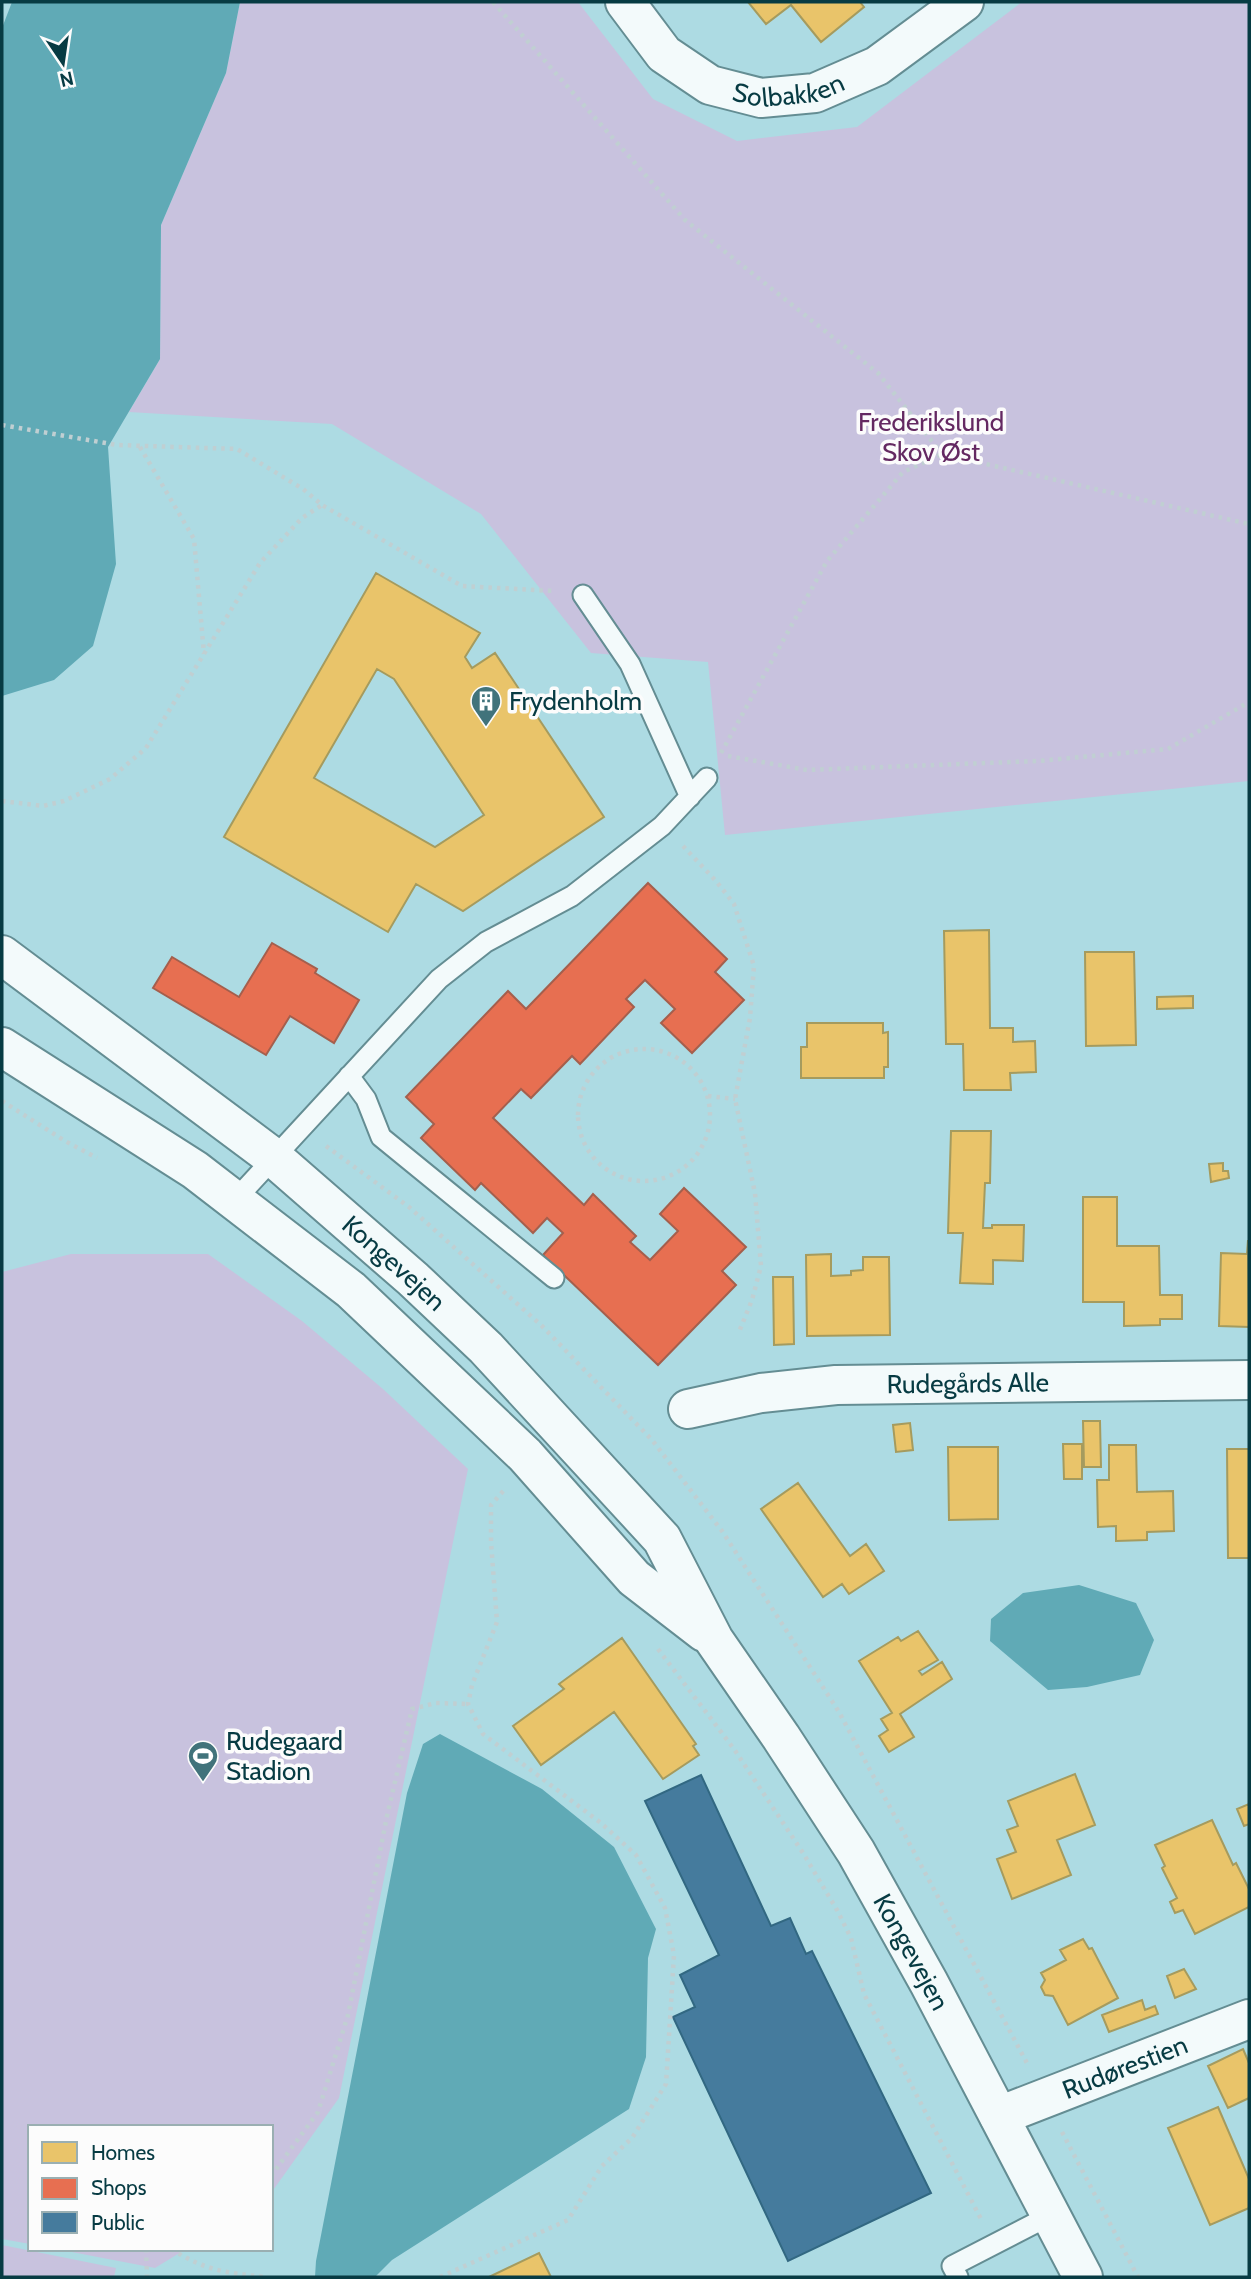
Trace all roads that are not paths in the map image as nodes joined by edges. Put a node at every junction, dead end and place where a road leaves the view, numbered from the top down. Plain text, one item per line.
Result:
1 (625, 2) edge
2 (964, 2) edge
3 (583, 595) road end
4 (707, 778) dead end
5 (690, 797) junction
6 (2, 955) edge
7 (2, 1047) edge
8 (349, 1076) junction
9 (274, 1158) junction
10 (235, 1200) junction
11 (554, 1278) dead end
12 (1249, 1380) edge
13 (688, 1409) dead end
14 (714, 1640) junction
15 (1249, 2019) edge
16 (999, 2116) junction
17 (1051, 2215) junction
18 (958, 2277) edge
19 (1083, 2277) edge

1 - 2 main road, Solbakken
3 - 5 lane
4 - 5 lane
5 - 8 lane
6 - 9 main road, Kongevejen
7 - 10 main road, Kongevejen
8 - 9 lane
8 - 11 lane
9 - 10 lane
9 - 14 main road, Kongevejen
10 - 14 main road, Kongevejen
12 - 13 main road, Rudegårds Alle
14 - 16 main road, Kongevejen
15 - 16 main road, Rudørestien
16 - 17 main road, Kongevejen
17 - 18 lane
17 - 19 main road, Kongevejen

